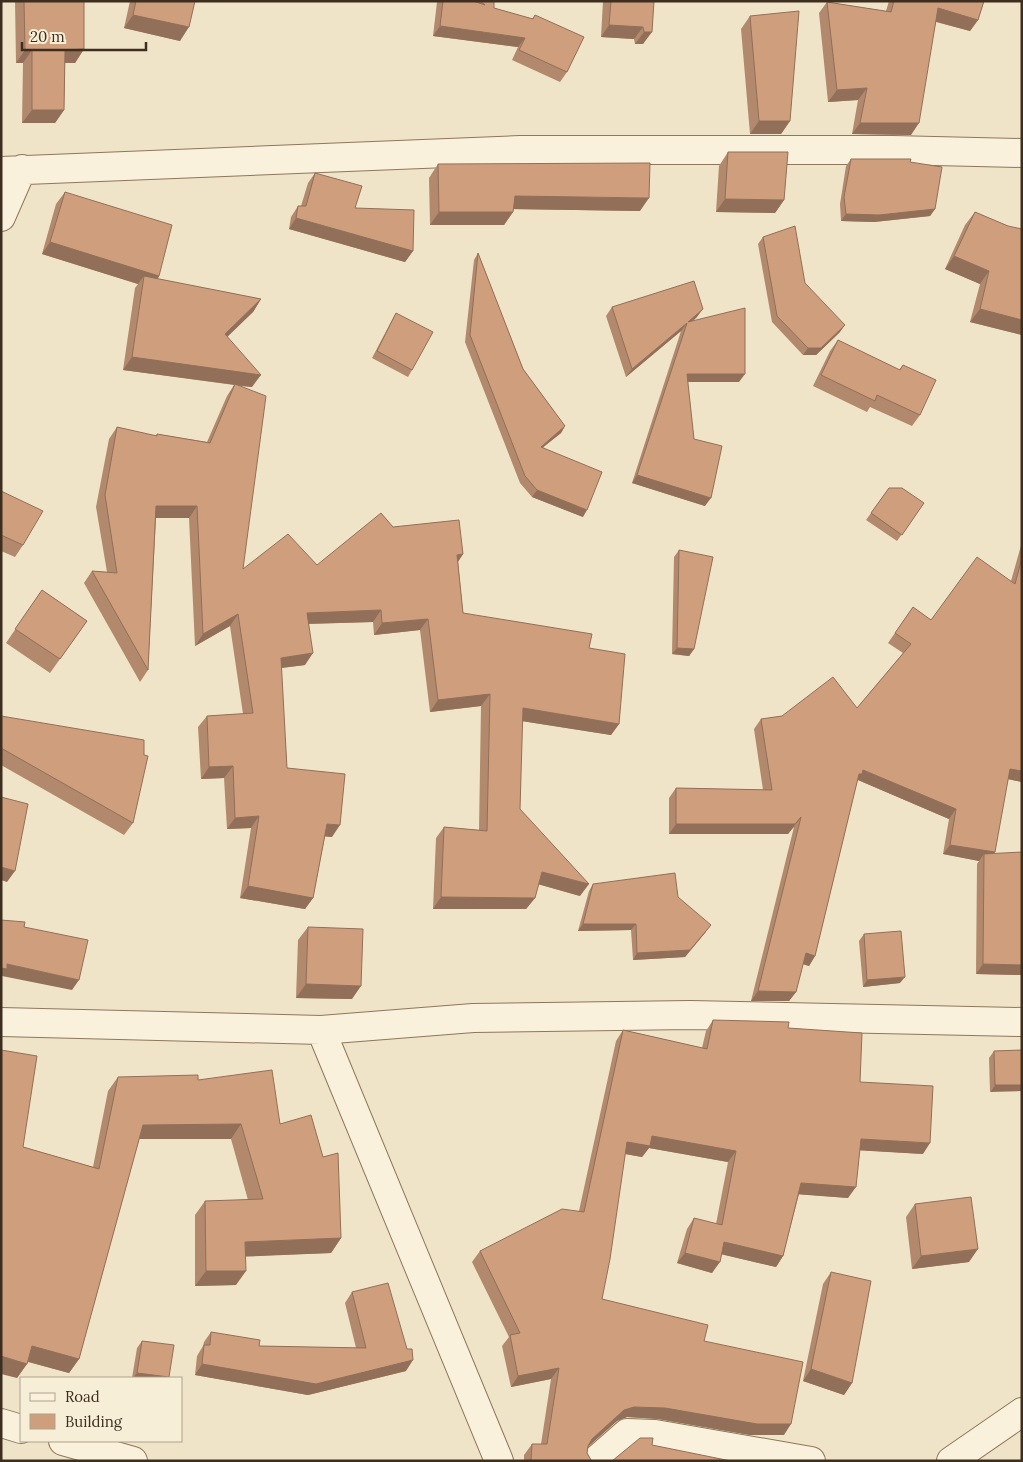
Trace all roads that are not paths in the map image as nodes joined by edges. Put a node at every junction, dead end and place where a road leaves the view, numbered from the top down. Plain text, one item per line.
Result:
1 (1022, 153) edge
2 (12, 170) edge
3 (1, 217) edge
4 (1, 1022) edge
5 (1022, 1022) edge
6 (321, 1030) junction
7 (1022, 1412) edge
8 (1, 1423) edge
9 (20, 1429) edge
10 (66, 1442) edge
11 (132, 1461) edge
12 (499, 1461) edge
13 (594, 1461) edge
14 (811, 1461) edge
15 (951, 1461) edge

1 - 2 street
2 - 3 street
4 - 6 street
5 - 6 street
6 - 12 street
7 - 15 street
8 - 9 street
10 - 11 street
13 - 14 street

